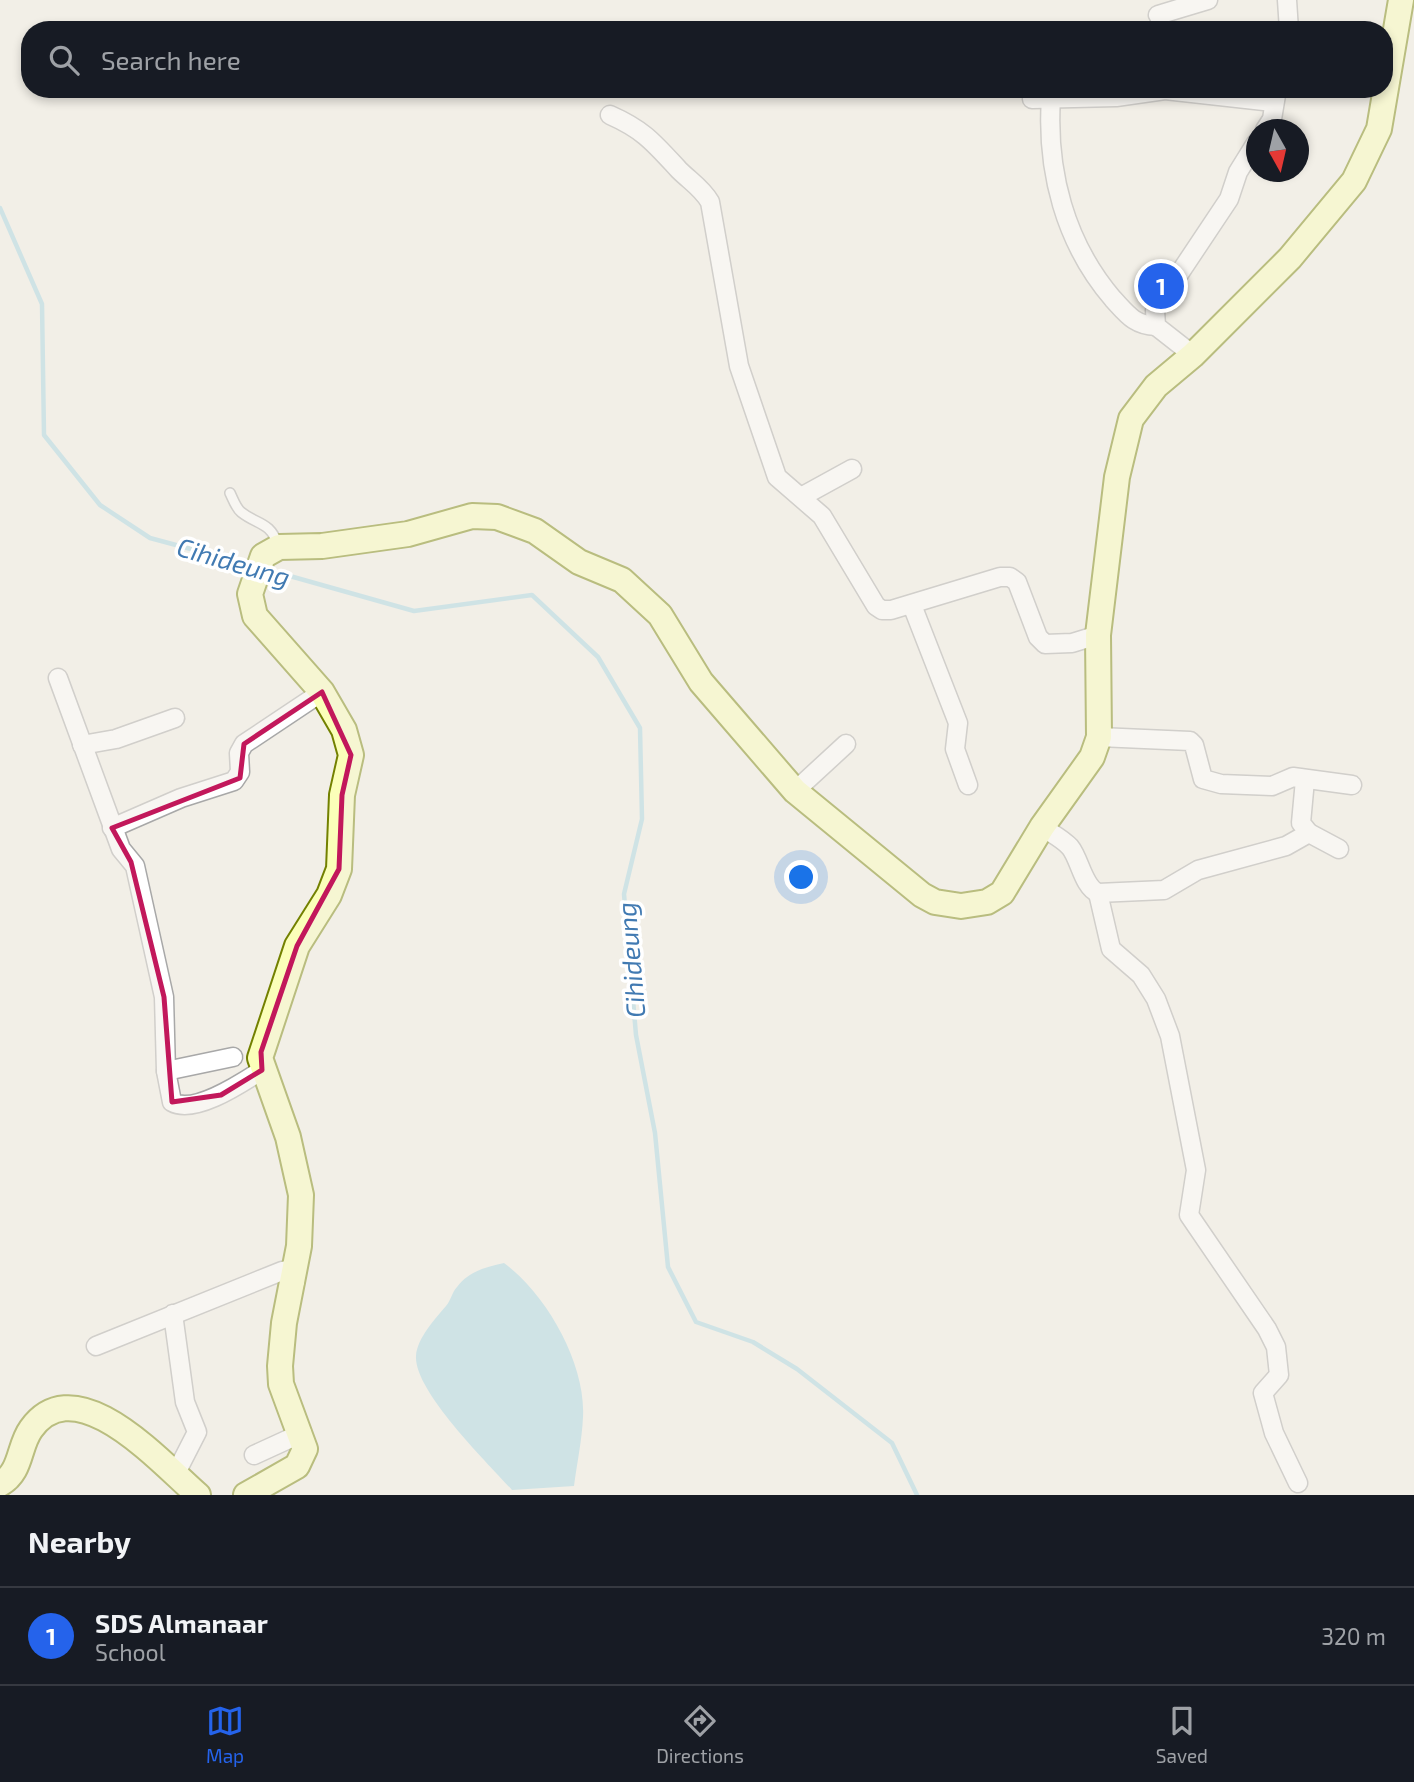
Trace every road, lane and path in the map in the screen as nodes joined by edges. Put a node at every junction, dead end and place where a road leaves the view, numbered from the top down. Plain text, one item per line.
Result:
1 (1208, 0) edge
2 (1287, 0) edge
3 (1401, 0) edge
4 (1158, 15) dead end
5 (1288, 21) edge
6 (1393, 49) edge
7 (1051, 98) joint
8 (1275, 98) edge
9 (1385, 98) edge
10 (1032, 99) dead end
11 (610, 115) dead end
12 (1272, 119) edge
13 (1246, 159) edge
14 (1156, 326) junction
15 (1193, 355) junction
16 (852, 469) dead end
17 (230, 493) dead end
18 (801, 497) junction
19 (271, 551) junction
20 (912, 605) junction
21 (1098, 635) junction
22 (58, 678) dead end
23 (322, 692) junction
24 (175, 718) dead end
25 (1099, 737) junction
26 (846, 744) dead end
27 (82, 746) junction
28 (1305, 780) junction
29 (968, 785) dead end
30 (1352, 785) dead end
31 (795, 791) junction
32 (1042, 827) junction
33 (112, 828) junction
34 (1309, 833) junction
35 (1339, 849) dead end
36 (1098, 893) junction
37 (233, 1057) dead end
38 (262, 1070) junction
39 (166, 1071) junction
40 (295, 1282) junction
41 (173, 1314) junction
42 (96, 1346) dead end
43 (302, 1433) junction
44 (254, 1455) dead end
45 (175, 1475) junction
46 (0, 1483) edge
47 (1298, 1483) dead end
48 (198, 1495) edge
49 (246, 1495) edge

1 - 4 street
2 - 5 street
3 - 6 main road
7 - 10 street
7 - 14 street
8 - 12 street
9 - 15 main road
11 - 18 street
13 - 14 street
14 - 15 street
15 - 21 main road
16 - 18 street
17 - 19 lane
18 - 20 street
19 - 23 main road
19 - 31 main road
20 - 21 street
20 - 29 street
21 - 25 main road
22 - 27 street
23 - 33 street
23 - 38 main road
24 - 27 street
25 - 28 street
25 - 32 main road
26 - 31 street
27 - 33 street
28 - 30 street
28 - 34 street
31 - 32 main road
32 - 36 street
33 - 39 street
34 - 35 street
34 - 36 street
36 - 47 street
37 - 39 street
38 - 39 street
38 - 40 main road
40 - 41 street
40 - 43 main road
41 - 42 street
41 - 45 street
43 - 44 street
43 - 49 main road
45 - 46 main road
45 - 48 main road

